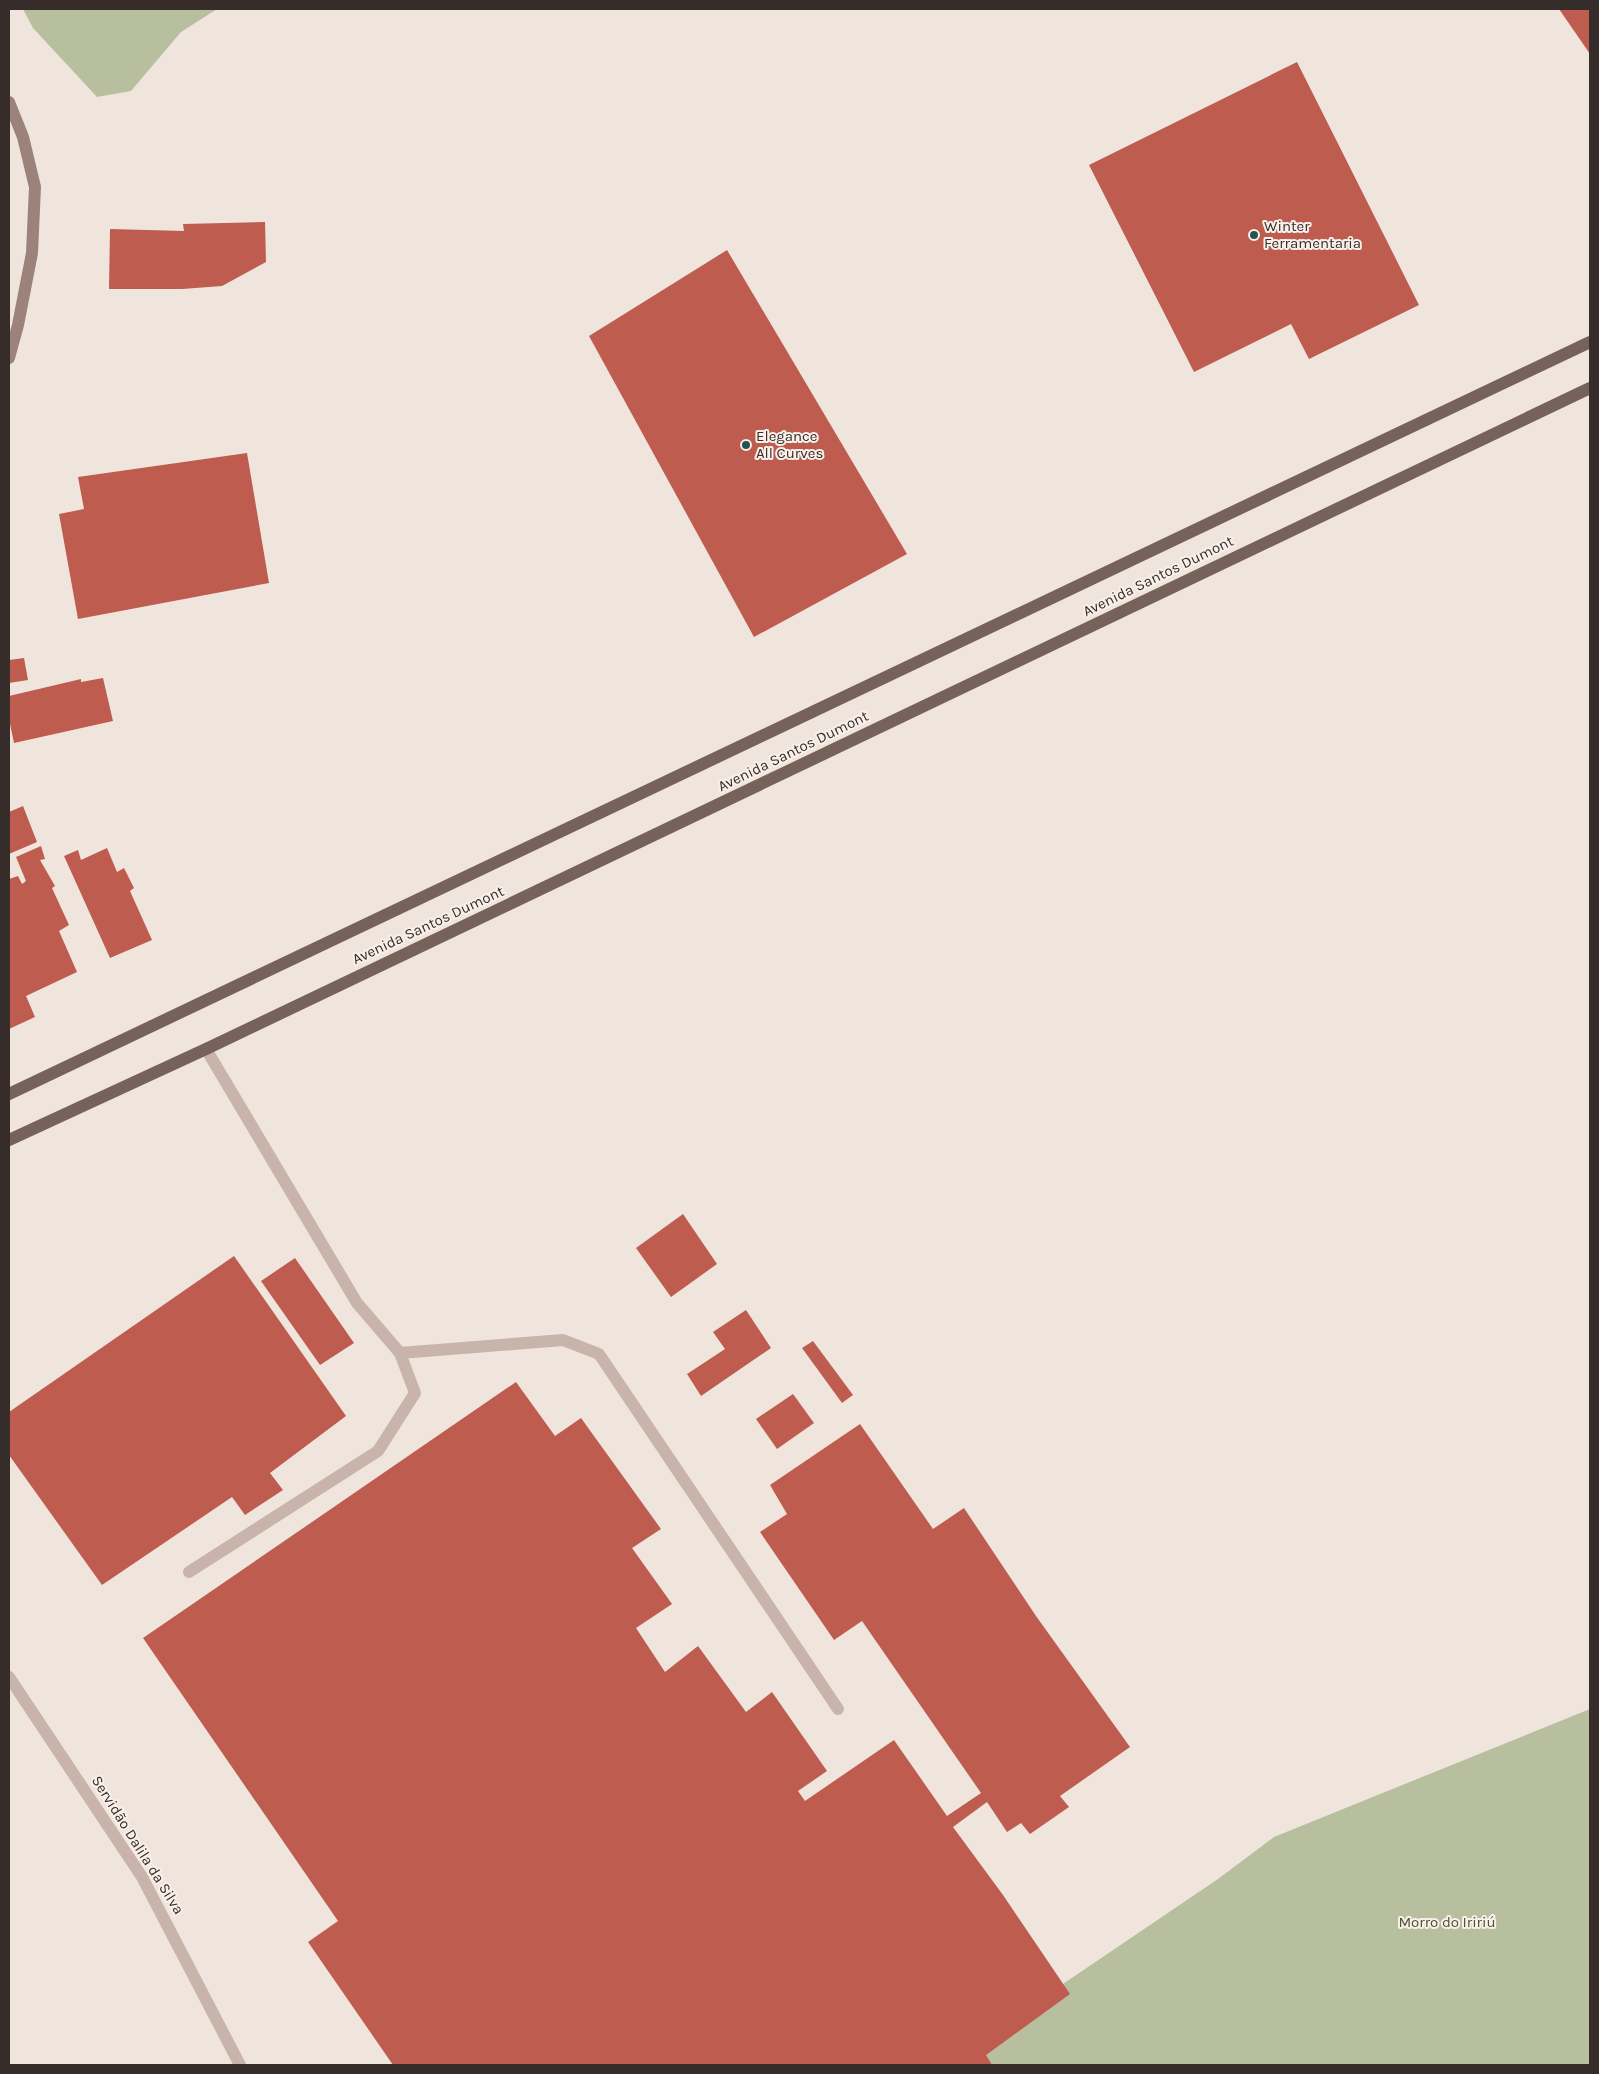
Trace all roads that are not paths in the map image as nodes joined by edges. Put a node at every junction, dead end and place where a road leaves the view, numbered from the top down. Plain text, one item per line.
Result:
1 (9, 102) edge
2 (1590, 342) edge
3 (9, 358) edge
4 (1590, 388) edge
5 (206, 1048) junction
6 (9, 1094) edge
7 (9, 1140) edge
8 (400, 1353) junction
9 (189, 1572) dead end
10 (9, 1677) edge
11 (838, 1709) dead end
12 (240, 2065) edge

1 - 3 street
2 - 6 main road, Avenida Santos Dumont
4 - 5 main road, Avenida Santos Dumont
5 - 7 main road, Avenida Santos Dumont
5 - 8 street
8 - 9 street
8 - 11 street
10 - 12 street, Servidão Dalila da Silva

